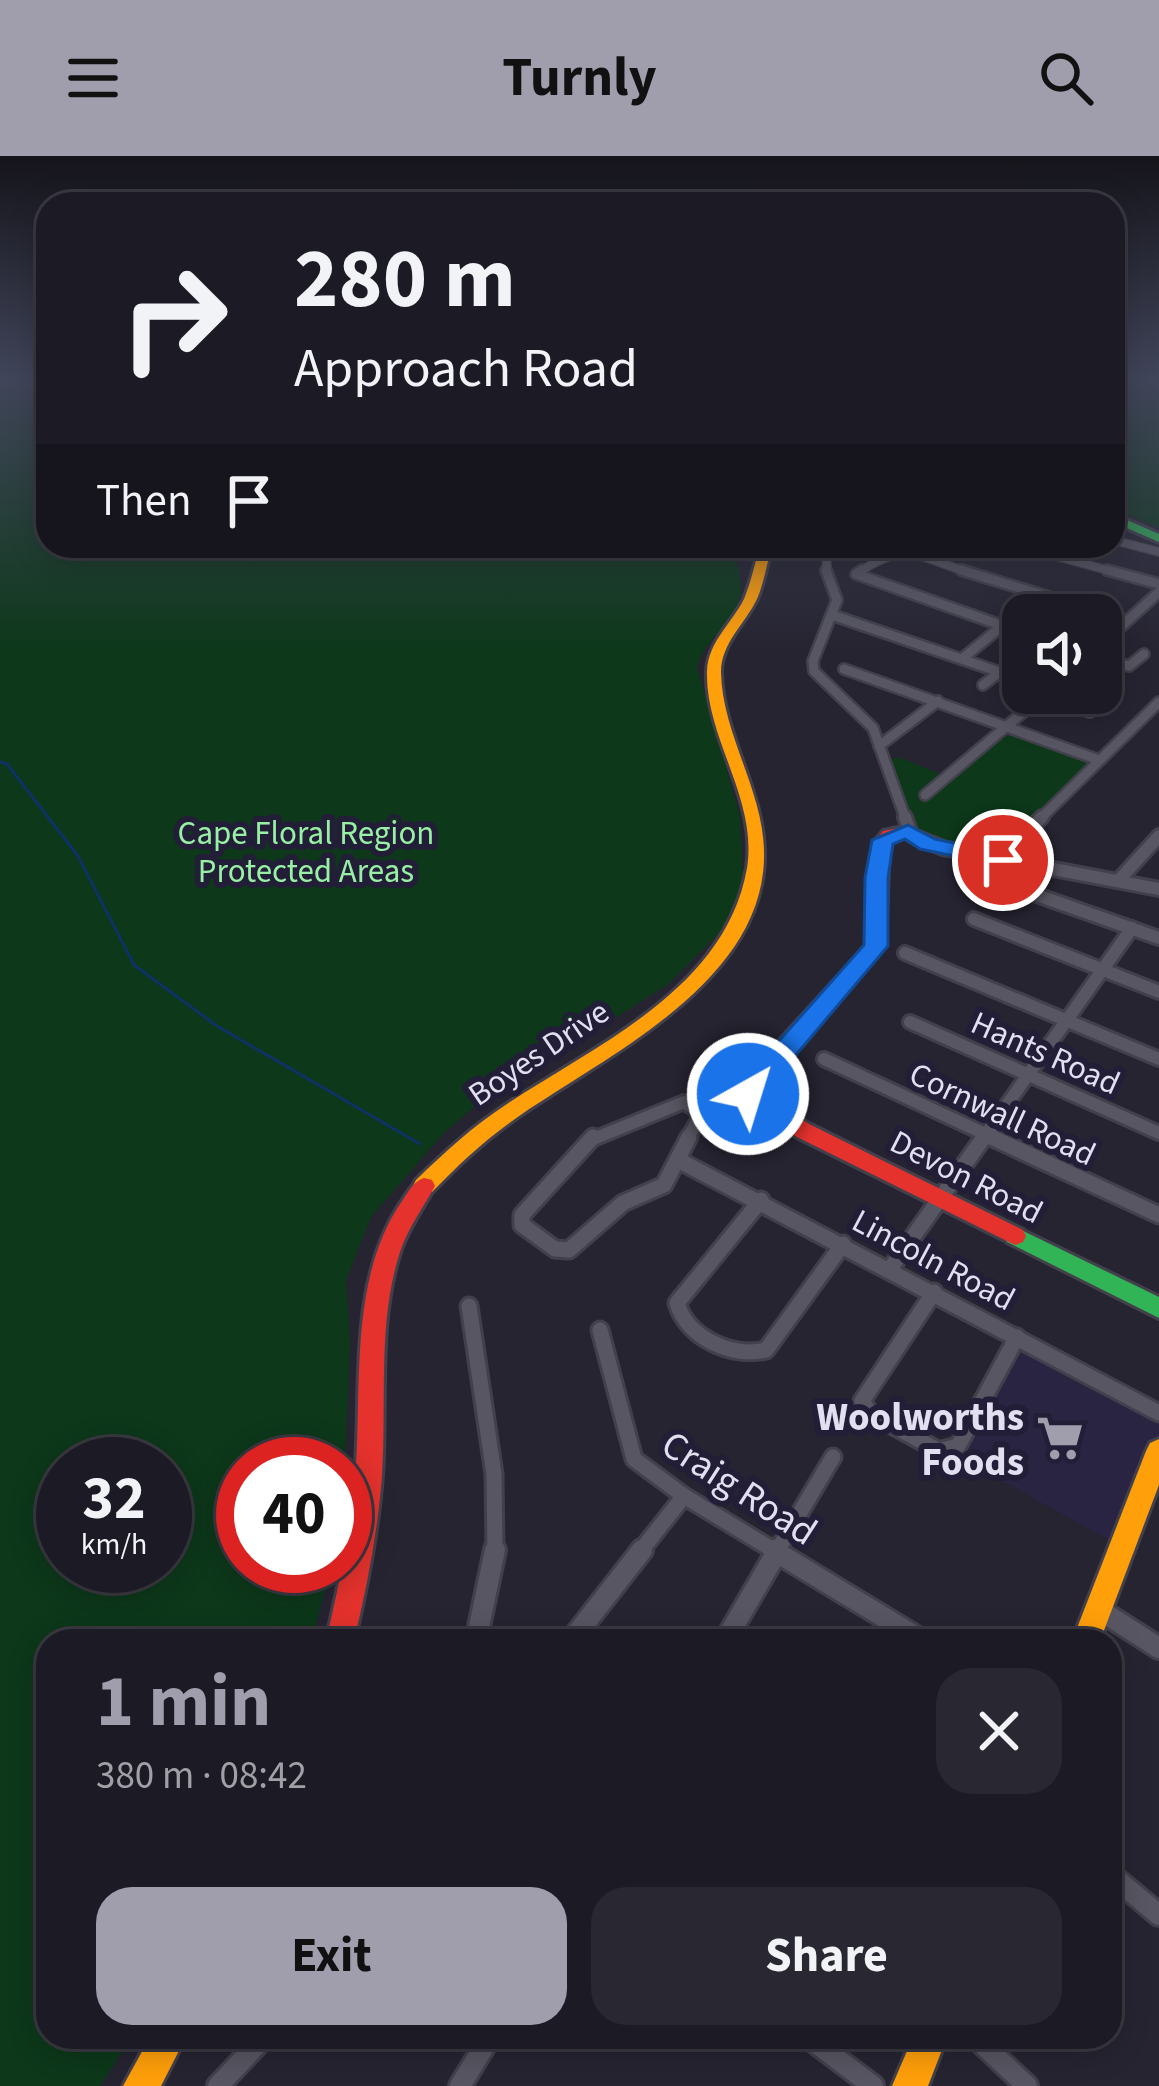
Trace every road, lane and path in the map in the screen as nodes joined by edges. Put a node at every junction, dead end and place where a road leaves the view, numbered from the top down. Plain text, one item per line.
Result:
1 (1125, 523) edge
2 (1159, 538) edge
3 (1125, 544) edge
4 (1159, 553) edge
5 (763, 558) edge
6 (824, 558) edge
7 (881, 558) edge
8 (925, 558) edge
9 (1059, 558) edge
10 (1159, 588) edge
11 (1041, 594) edge
12 (832, 615) junction
13 (1122, 619) edge
14 (1127, 621) junction
15 (1002, 626) joint
16 (1122, 626) edge
17 (1144, 654) dead end
18 (963, 658) junction
19 (1122, 664) edge
20 (844, 669) dead end
21 (1000, 672) joint
22 (983, 686) dead end
23 (938, 701) junction
24 (1159, 702) edge
25 (1020, 714) edge
26 (1006, 726) junction
27 (879, 746) junction
28 (1100, 760) junction
29 (925, 795) dead end
30 (908, 831) junction
31 (1159, 836) edge
32 (1003, 860) junction
33 (1118, 881) junction
34 (1159, 889) edge
35 (974, 919) dead end
36 (1132, 928) junction
37 (1159, 938) edge
38 (905, 953) dead end
39 (1102, 969) junction
40 (1159, 992) edge
41 (1067, 1020) junction
42 (910, 1022) dead end
43 (824, 1059) dead end
44 (1159, 1059) edge
45 (1028, 1074) junction
46 (1159, 1133) edge
47 (986, 1134) junction
48 (680, 1161) junction
49 (940, 1199) junction
50 (761, 1200) junction
51 (1159, 1215) edge
52 (843, 1244) junction
53 (890, 1269) junction
54 (934, 1292) junction
55 (469, 1306) dead end
56 (1159, 1308) edge
57 (600, 1330) dead end
58 (1017, 1336) junction
59 (1159, 1413) edge
60 (1159, 1451) edge
61 (833, 1457) dead end
62 (684, 1496) junction
63 (778, 1553) junction
64 (1098, 1609) junction
65 (342, 1629) edge
66 (480, 1629) edge
67 (580, 1629) edge
68 (732, 1629) edge
69 (903, 1629) edge
70 (1090, 1629) edge
71 (1159, 1648) edge
72 (1122, 1884) edge
73 (1159, 1915) edge
74 (162, 2049) edge
75 (253, 2049) edge
76 (483, 2049) edge
77 (824, 2049) edge
78 (925, 2049) edge
79 (988, 2049) edge
80 (141, 2086) edge
81 (218, 2086) edge
82 (460, 2086) edge
83 (873, 2086) edge
84 (910, 2086) edge
85 (1028, 2086) edge

1 - 2 main road
3 - 4 street
5 - 65 main road, Boyes Drive
6 - 12 street
7 - 15 street
8 - 11 street
9 - 10 street
10 - 14 street
12 - 18 street
12 - 27 street
13 - 14 street
14 - 16 street
15 - 18 street
17 - 19 street
18 - 21 street
20 - 23 street
21 - 22 street
23 - 26 street
23 - 27 street
24 - 28 street
25 - 26 street
26 - 28 street
26 - 29 street
27 - 30 street
28 - 32 street
30 - 32 street
30 - 49 main road, Devon Road
31 - 33 street
32 - 33 street
32 - 36 street
33 - 34 street
35 - 39 street
36 - 37 street
36 - 39 street
38 - 41 street
39 - 40 street
39 - 41 street
41 - 44 street
41 - 45 street
42 - 45 street, Hants Road
43 - 47 street, Cornwall Road
45 - 46 street, Hants Road
45 - 47 street
47 - 49 street
47 - 51 street, Cornwall Road
48 - 48 street
48 - 50 street, Lincoln Road
49 - 53 street
49 - 56 main road, Devon Road
50 - 52 street, Lincoln Road
50 - 52 street
52 - 53 street, Lincoln Road
53 - 54 street, Lincoln Road
54 - 58 street, Lincoln Road
54 - 58 street
55 - 66 street
57 - 62 street, Craig Road
58 - 59 street, Lincoln Road
60 - 64 main road
61 - 63 street
62 - 63 street, Craig Road
62 - 67 street
63 - 68 street
63 - 69 street, Craig Road
64 - 70 main road
64 - 71 street
72 - 73 street
74 - 80 main road
75 - 81 street
76 - 82 street
77 - 83 street
78 - 84 main road
79 - 85 street

